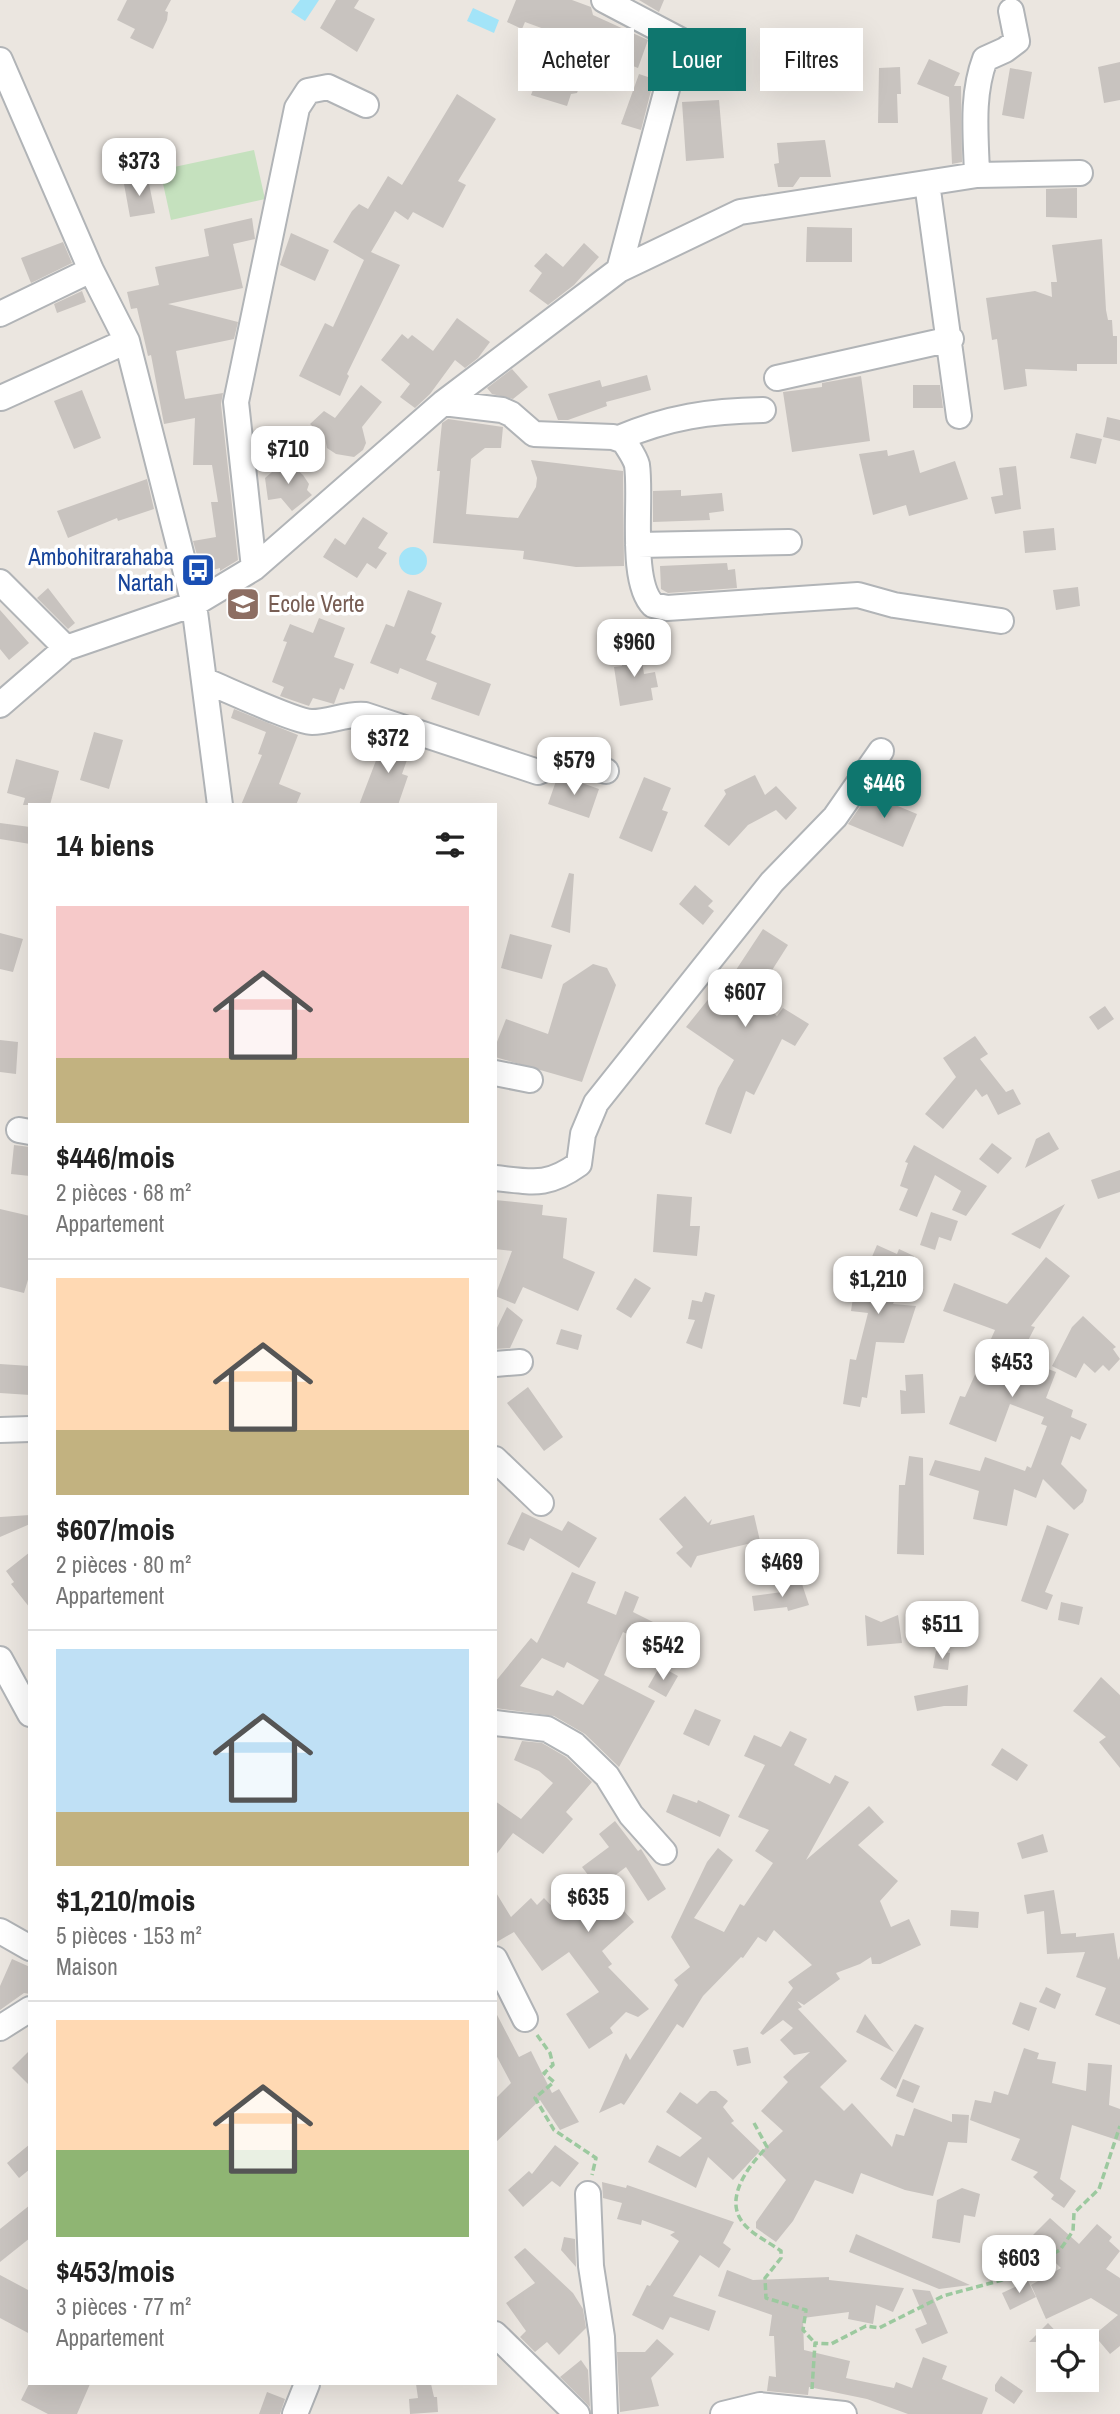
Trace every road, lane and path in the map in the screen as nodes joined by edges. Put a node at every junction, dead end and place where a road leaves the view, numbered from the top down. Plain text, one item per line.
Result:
1 (604, 0) edge
2 (1011, 11) dead end
3 (0, 60) edge
4 (366, 104) dead end
5 (1080, 173) dead end
6 (977, 175) junction
7 (927, 183) junction
8 (91, 270) junction
9 (619, 270) junction
10 (0, 314) edge
11 (951, 340) junction
12 (127, 341) junction
13 (776, 378) dead end
14 (1, 398) edge
15 (443, 404) junction
16 (762, 410) dead end
17 (959, 416) dead end
18 (619, 438) junction
19 (789, 542) dead end
20 (638, 545) junction
21 (254, 568) junction
22 (0, 582) edge
23 (194, 604) junction
24 (1001, 621) dead end
25 (66, 648) junction
26 (206, 681) junction
27 (0, 705) edge
28 (881, 751) dead end
29 (606, 771) dead end
30 (220, 803) edge
31 (497, 1073) edge
32 (530, 1080) dead end
33 (497, 1178) edge
34 (0, 1430) edge
35 (28, 1430) edge
36 (497, 1462) edge
37 (541, 1503) dead end
38 (0, 1658) edge
39 (28, 1710) edge
40 (497, 1723) edge
41 (664, 1852) dead end
42 (0, 1931) edge
43 (28, 1947) edge
44 (497, 1963) edge
45 (28, 2010) edge
46 (525, 2019) joint
47 (0, 2028) edge
48 (754, 2123) dead end
49 (1120, 2126) edge
50 (589, 2194) joint
51 (497, 2336) edge
52 (815, 2343) junction
53 (306, 2385) edge
54 (811, 2409) junction
55 (295, 2414) edge
56 (578, 2414) edge
57 (605, 2414) edge
58 (723, 2414) edge
59 (844, 2414) edge

1 - 9 street
2 - 6 street
3 - 8 street
4 - 21 street
5 - 6 street
6 - 7 street
7 - 9 street
7 - 11 street
8 - 10 street
8 - 12 street
9 - 15 street
11 - 13 street
11 - 17 street
12 - 14 street
12 - 23 street
15 - 18 street
15 - 21 street
16 - 18 street
18 - 20 street
19 - 20 street
20 - 24 street
21 - 23 street
22 - 25 street
23 - 25 street
23 - 26 street
25 - 27 street
26 - 29 street
26 - 30 street
28 - 33 street
31 - 32 street
34 - 35 street
36 - 37 street
38 - 39 street
40 - 41 street
42 - 43 street
44 - 46 street
45 - 47 street
46 - 50 path
48 - 52 path
49 - 52 path
50 - 57 street
51 - 56 street
52 - 54 path
53 - 55 street
54 - 58 street
54 - 59 street

